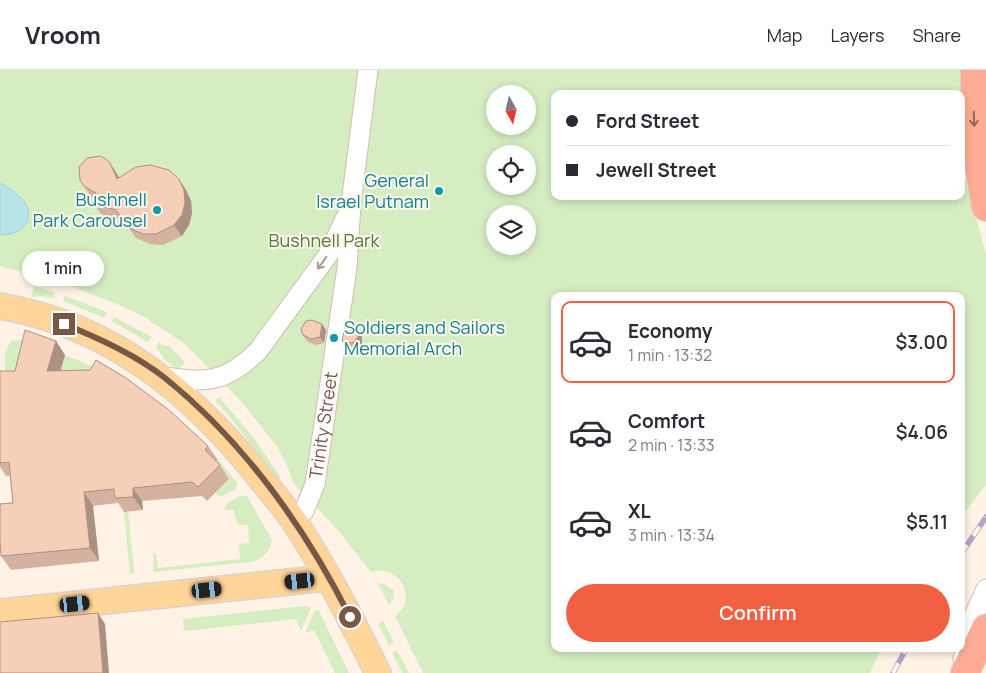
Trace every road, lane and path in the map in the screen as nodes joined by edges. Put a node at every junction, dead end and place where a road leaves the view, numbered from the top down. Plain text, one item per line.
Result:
1 (368, 70) edge
2 (976, 70) edge
3 (351, 204) junction
4 (986, 207) edge
5 (0, 306) edge
6 (164, 378) junction
7 (288, 513) junction
8 (327, 578) junction
9 (986, 589) edge
10 (0, 612) edge
11 (986, 628) edge
12 (378, 673) edge
13 (963, 673) edge

1 - 3 street, Trinity Street
2 -> 4 highway
3 -> 6 street, Trinity Street
3 - 7 street, Trinity Street
5 - 6 main road
6 - 7 main road
7 - 8 main road
8 - 10 main road
8 - 12 main road
9 - 13 street
11 - 13 highway

